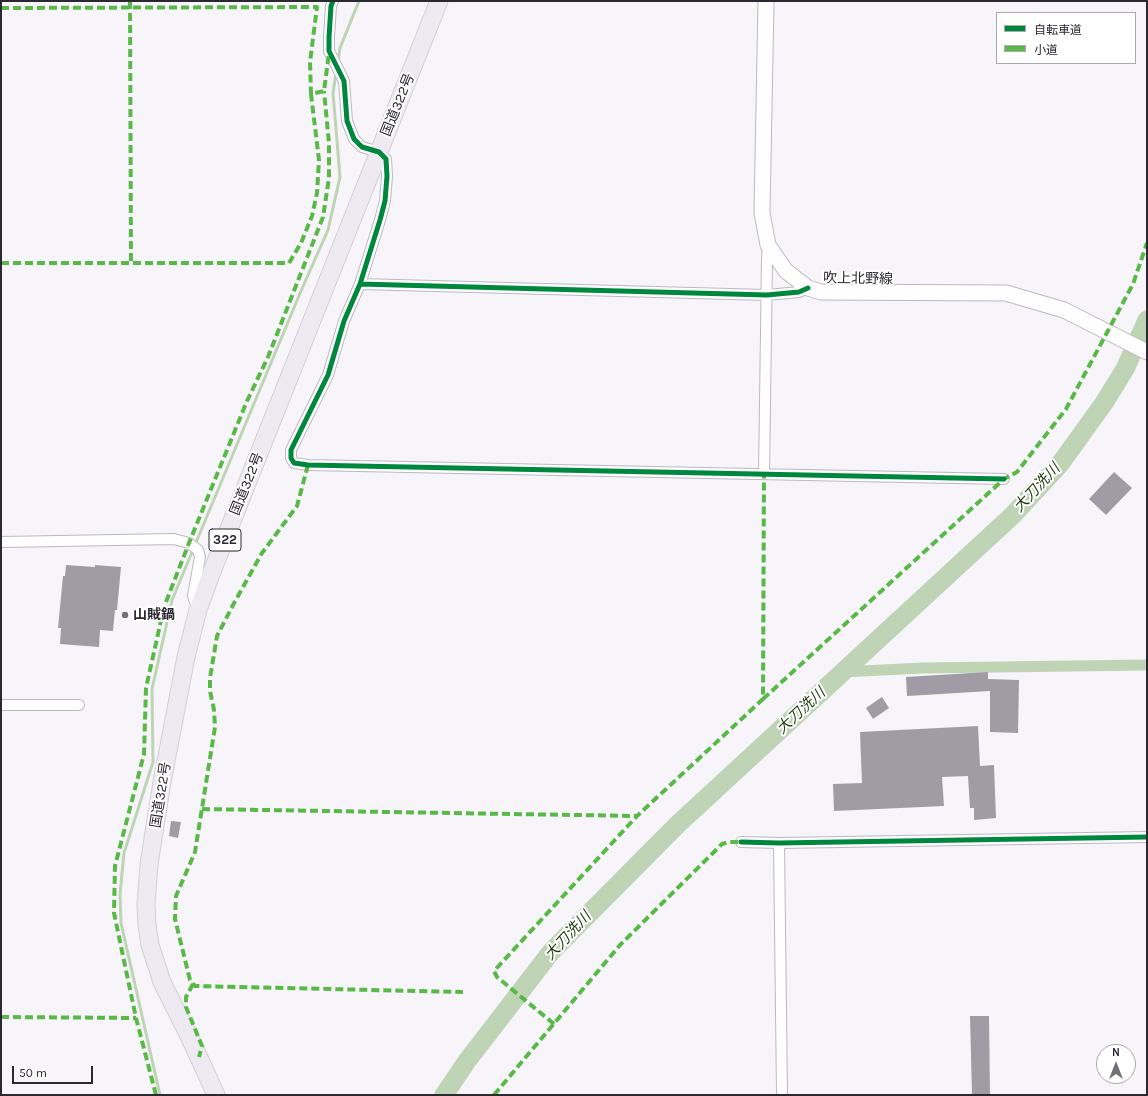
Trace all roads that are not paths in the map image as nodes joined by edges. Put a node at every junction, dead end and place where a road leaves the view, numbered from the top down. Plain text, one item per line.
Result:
1 (333, 1) edge
2 (439, 1) edge
3 (766, 1) edge
4 (379, 152) junction
5 (768, 245) junction
6 (360, 284) junction
7 (808, 288) junction
8 (767, 295) junction
9 (1147, 352) edge
10 (764, 474) junction
11 (1004, 479) dead end
12 (1, 542) edge
13 (198, 610) junction
14 (1, 705) edge
15 (78, 705) dead end
16 (1147, 837) edge
17 (741, 842) dead end
18 (779, 843) junction
19 (216, 1095) edge
20 (782, 1095) edge

1 - 4 street
2 - 4 highway, 国道322号 / 322
3 - 5 main road, 吹上北野線
4 - 6 street
4 - 13 highway, 国道322号 / 322
5 - 7 main road, 吹上北野線
5 - 8 street
6 - 8 street
6 - 10 street
7 - 8 street
7 - 9 main road, 吹上北野線
8 - 10 street
10 - 11 street
12 - 13 street
13 - 19 highway, 国道322号 / 322
14 - 15 street
16 - 18 street
17 - 18 street
18 - 20 street

